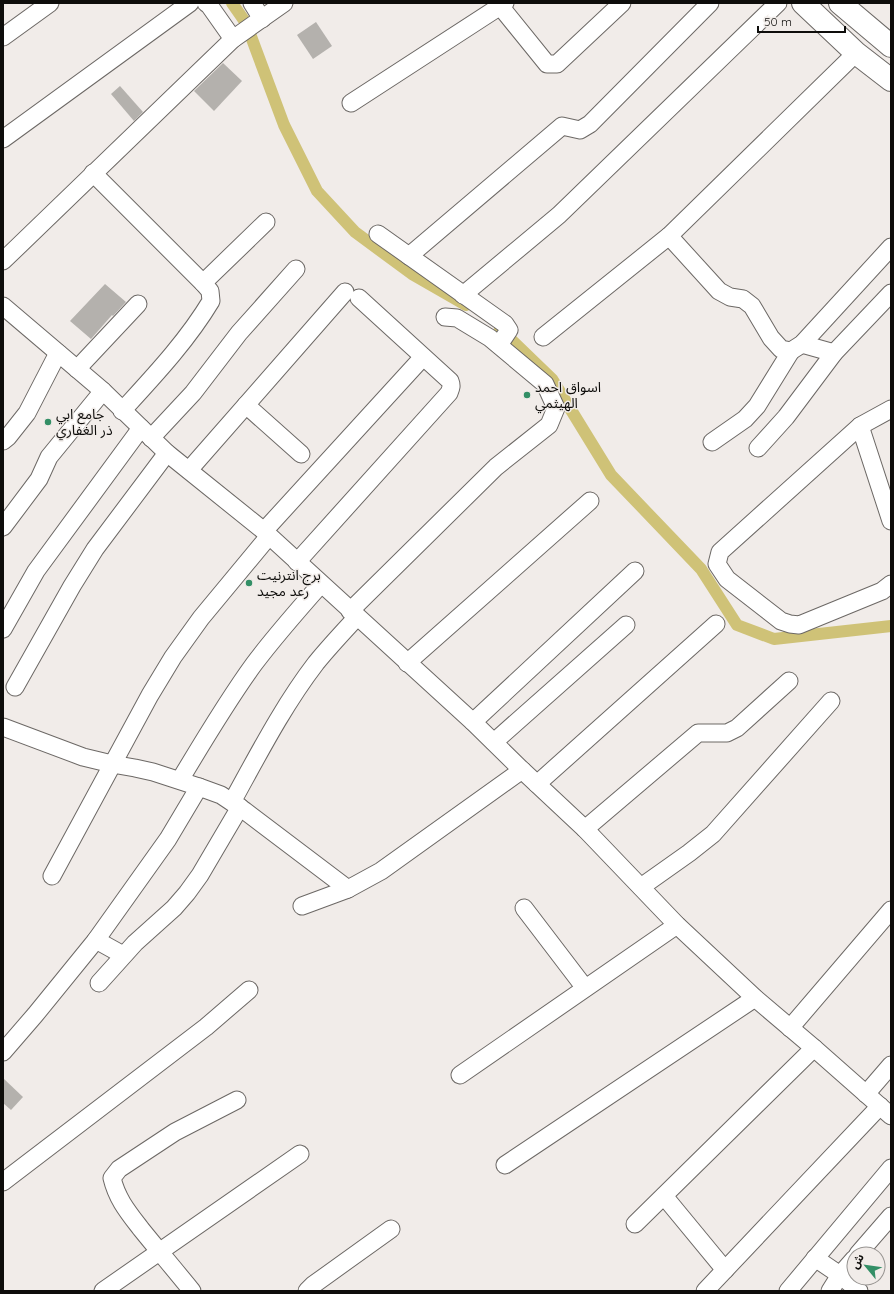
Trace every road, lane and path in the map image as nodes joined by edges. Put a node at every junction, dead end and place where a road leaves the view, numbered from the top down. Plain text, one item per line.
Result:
1 (50, 3) edge
2 (190, 3) edge
3 (206, 3) edge
4 (252, 3) edge
5 (284, 3) edge
6 (622, 3) edge
7 (710, 3) edge
8 (778, 3) edge
9 (803, 3) edge
10 (840, 3) edge
11 (502, 5) edge
12 (260, 20) junction
13 (3, 37) edge
14 (233, 39) junction
15 (891, 46) edge
16 (856, 53) junction
17 (891, 80) edge
18 (351, 104) dead end
19 (3, 139) edge
20 (94, 173) junction
21 (266, 222) dead end
22 (378, 234) dead end
23 (669, 236) junction
24 (891, 247) edge
25 (408, 256) junction
26 (3, 261) edge
27 (296, 269) dead end
28 (203, 283) junction
29 (891, 293) edge
30 (463, 295) junction
31 (138, 304) dead end
32 (3, 306) edge
33 (445, 317) dead end
34 (543, 337) dead end
35 (499, 345) junction
36 (796, 347) junction
37 (58, 353) junction
38 (834, 354) junction
39 (423, 357) junction
40 (77, 369) junction
41 (103, 391) junction
42 (246, 405) junction
43 (891, 409) edge
44 (122, 411) junction
45 (860, 426) junction
46 (146, 433) junction
47 (3, 441) edge
48 (712, 442) dead end
49 (758, 448) dead end
50 (167, 453) junction
51 (301, 454) dead end
52 (188, 470) junction
53 (590, 501) dead end
54 (891, 521) edge
55 (3, 527) edge
56 (267, 534) junction
57 (298, 562) junction
58 (635, 571) dead end
59 (321, 584) junction
60 (891, 584) edge
61 (353, 614) junction
62 (716, 624) dead end
63 (626, 625) dead end
64 (3, 629) edge
65 (407, 663) junction
66 (789, 681) dead end
67 (15, 687) dead end
68 (831, 701) dead end
69 (473, 722) junction
70 (3, 727) edge
71 (494, 742) junction
72 (112, 764) junction
73 (522, 770) junction
74 (180, 780) junction
75 (537, 784) junction
76 (199, 787) junction
77 (236, 805) junction
78 (585, 829) junction
79 (52, 876) dead end
80 (641, 887) junction
81 (348, 889) junction
82 (302, 906) dead end
83 (524, 908) dead end
84 (891, 910) edge
85 (677, 925) junction
86 (96, 940) junction
87 (123, 955) junction
88 (99, 983) dead end
89 (585, 988) junction
90 (249, 990) dead end
91 (755, 998) junction
92 (790, 1028) junction
93 (814, 1048) junction
94 (3, 1052) edge
95 (891, 1066) edge
96 (460, 1075) dead end
97 (866, 1094) junction
98 (237, 1100) dead end
99 (885, 1111) edge
100 (300, 1154) dead end
101 (505, 1165) dead end
102 (891, 1168) edge
103 (3, 1182) edge
104 (664, 1196) junction
105 (891, 1216) edge
106 (635, 1224) dead end
107 (391, 1229) dead end
108 (865, 1246) edge
109 (159, 1252) junction
110 (815, 1258) junction
111 (846, 1268) edge
112 (725, 1270) junction
113 (840, 1275) junction
114 (103, 1291) edge
115 (192, 1291) edge
116 (307, 1291) edge
117 (705, 1291) edge
118 (788, 1291) edge
119 (830, 1291) edge
120 (859, 1291) edge

1 - 13 street
2 - 19 street
3 - 14 street
4 - 12 street
5 - 12 street
6 - 11 street
7 - 25 street
8 - 30 street
9 - 16 main road
10 - 15 main road
11 - 18 street
12 - 14 street
14 - 20 street
16 - 17 main road
16 - 23 street
20 - 26 street
20 - 28 street
21 - 28 street
22 - 25 street
23 - 34 street
23 - 36 street
24 - 36 street
25 - 30 street
27 - 46 street
28 - 44 street
29 - 38 street
30 - 35 street
31 - 40 street
32 - 37 street
33 - 35 street
35 - 61 street
36 - 38 street
36 - 48 street
37 - 40 street
37 - 47 street
38 - 49 street
39 - 42 street
39 - 56 street
39 - 57 street
40 - 41 street
41 - 44 street
41 - 55 street
42 - 51 street
42 - 52 street
43 - 45 street
44 - 46 street
45 - 54 street
45 - 60 street
46 - 50 street
46 - 64 street
50 - 52 street
50 - 67 street
52 - 56 street
53 - 65 street
56 - 57 street
56 - 72 street
57 - 59 street
58 - 69 street
59 - 61 street
59 - 74 street
61 - 65 street
61 - 77 street
62 - 75 street
63 - 71 street
65 - 69 street
66 - 78 street
68 - 80 street
69 - 71 street
70 - 72 street
71 - 73 street
72 - 74 street
72 - 79 street
73 - 75 street
73 - 81 street
74 - 76 street
75 - 78 street
76 - 77 street
76 - 86 street
77 - 81 street
77 - 87 street
78 - 80 street
80 - 85 street
81 - 82 street
83 - 89 street
84 - 92 street
85 - 89 street
85 - 91 street
86 - 87 street
86 - 94 street
87 - 88 street
89 - 96 street
90 - 103 street
91 - 92 street
91 - 101 street
92 - 93 street
93 - 97 street
93 - 104 street
95 - 97 street
97 - 99 street
98 - 109 street
99 - 112 street
100 - 109 street
102 - 110 street
104 - 106 street
104 - 112 street
105 - 108 street
107 - 116 street
109 - 114 street
109 - 115 street
110 - 113 street
110 - 118 street
111 - 113 street
112 - 117 street
113 - 119 street
113 - 120 street

